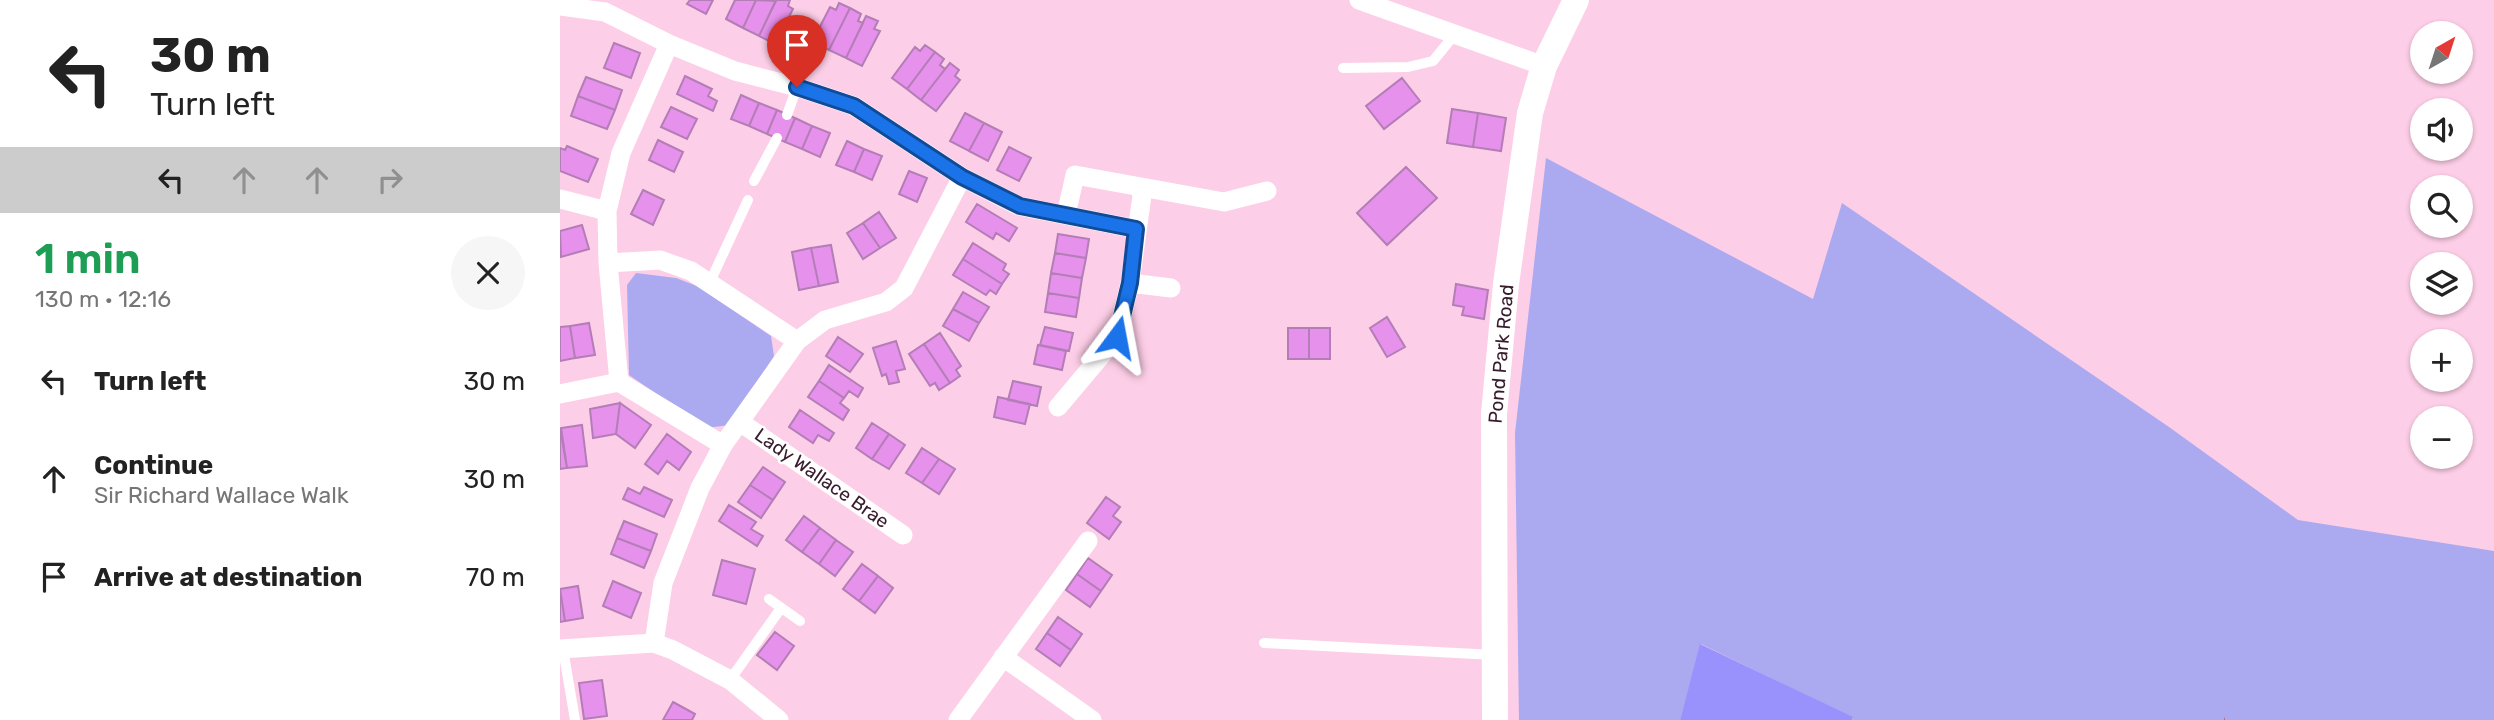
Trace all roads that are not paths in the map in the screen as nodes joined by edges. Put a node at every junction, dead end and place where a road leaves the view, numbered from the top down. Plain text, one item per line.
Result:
1 (1359, 0) edge
2 (1576, 0) edge
3 (560, 6) edge
4 (1455, 33) junction
5 (669, 44) junction
6 (1544, 66) junction
7 (1343, 68) dead end
8 (797, 87) junction
9 (787, 115) dead end
10 (777, 138) dead end
11 (962, 177) junction
12 (754, 181) dead end
13 (1143, 188) junction
14 (1267, 191) dead end
15 (560, 200) edge
16 (748, 200) dead end
17 (607, 211) junction
18 (1066, 215) junction
19 (1136, 229) junction
20 (608, 263) junction
21 (710, 282) junction
22 (1130, 283) junction
23 (1171, 288) dead end
24 (797, 341) junction
25 (619, 382) junction
26 (560, 394) edge
27 (1058, 407) dead end
28 (740, 422) junction
29 (723, 445) junction
30 (903, 535) dead end
31 (1088, 541) dead end
32 (769, 599) dead end
33 (781, 608) junction
34 (800, 621) dead end
35 (654, 643) junction
36 (1264, 643) dead end
37 (561, 649) edge
38 (1495, 655) junction
39 (1003, 657) junction
40 (730, 681) junction
41 (575, 720) edge
42 (779, 720) edge
43 (958, 720) edge
44 (1092, 720) edge
45 (1495, 720) edge

1 - 4 street
2 - 6 main road, Pond Park Road
3 - 5 street
4 - 6 street
4 - 7 lane
5 - 8 street
5 - 17 street
6 - 38 main road, Pond Park Road
8 - 9 lane
8 - 11 street
10 - 12 lane
11 - 18 street
11 - 24 street, Lady Wallace Brae
13 - 14 street
13 - 18 street
13 - 19 street
15 - 17 street
16 - 21 lane
17 - 20 street
18 - 19 street
19 - 22 street
20 - 21 street
20 - 25 street
21 - 24 street
22 - 23 street
22 - 27 street
24 - 28 street, Lady Wallace Brae
25 - 26 street
25 - 29 street
28 - 29 street, Lady Wallace Brae
28 - 30 street, Lady Wallace Brae
29 - 35 street, Lady Wallace Brae
31 - 39 street
32 - 33 lane
33 - 34 lane
33 - 40 lane
35 - 37 street
35 - 40 street
36 - 38 lane
37 - 41 lane
38 - 45 main road, Pond Park Road
39 - 43 street
39 - 44 street
40 - 42 street

